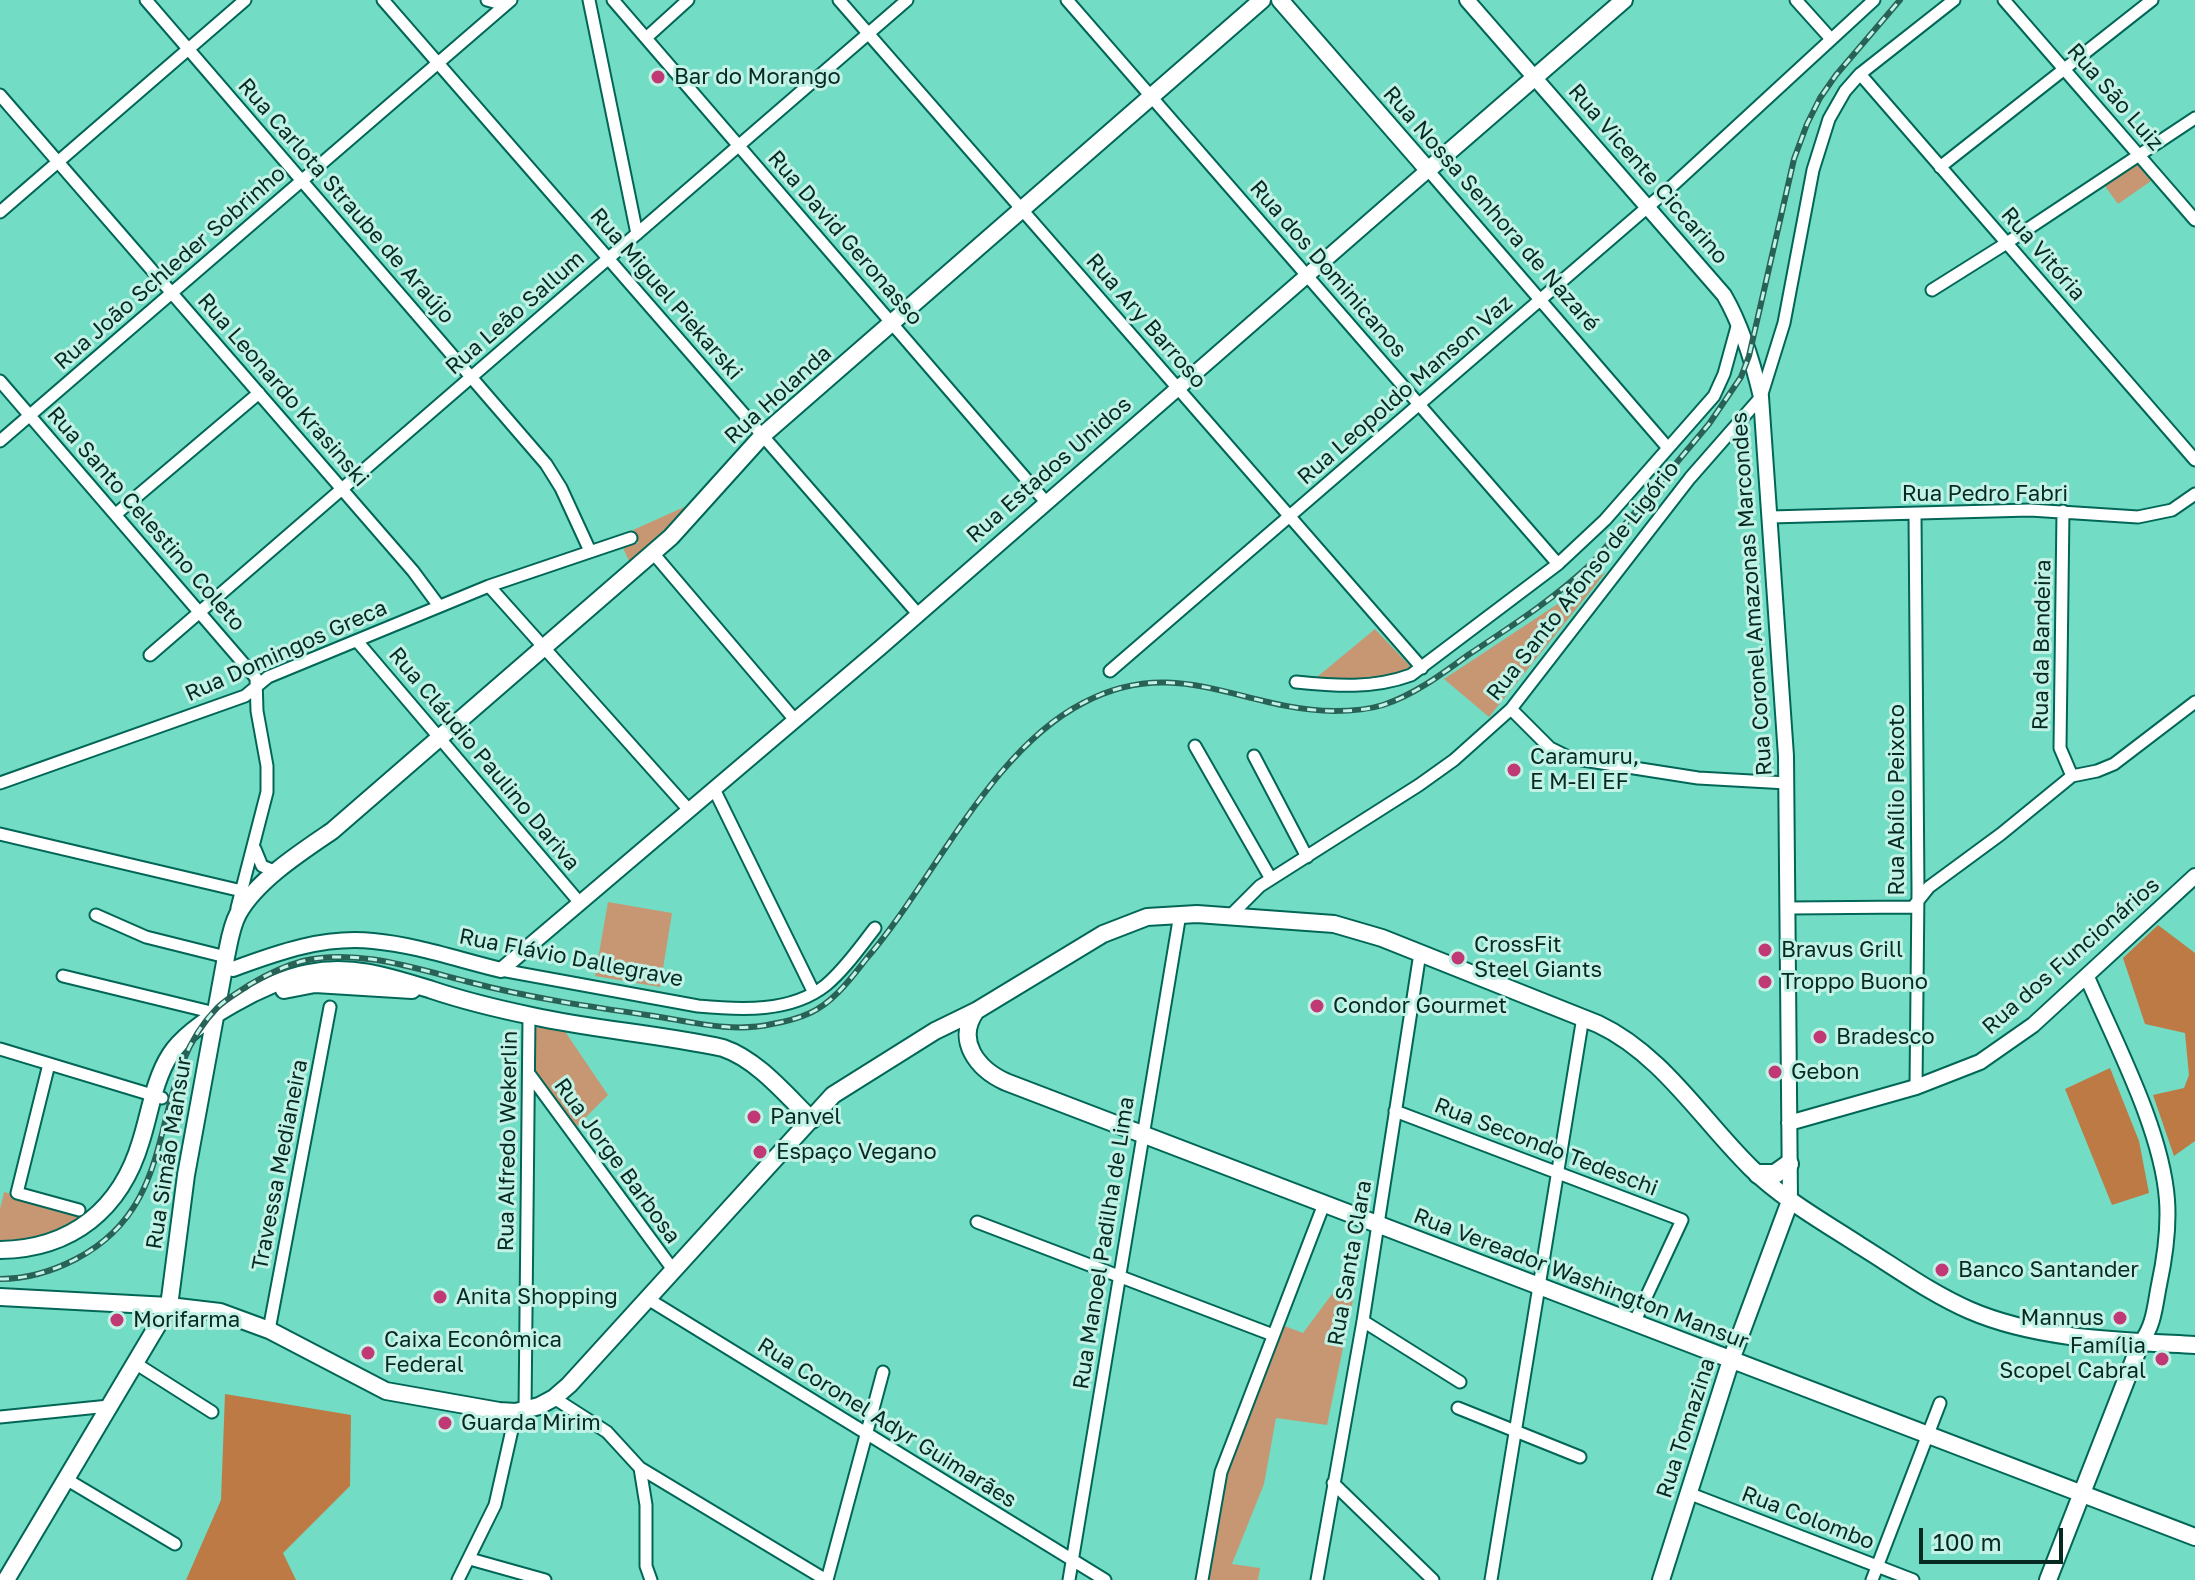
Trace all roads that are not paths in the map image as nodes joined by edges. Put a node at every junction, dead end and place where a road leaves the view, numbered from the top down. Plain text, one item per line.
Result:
1 (146, 0) edge
2 (245, 0) edge
3 (383, 0) edge
4 (487, 0) edge
5 (589, 0) edge
6 (613, 0) edge
7 (688, 0) edge
8 (839, 0) edge
9 (907, 0) edge
10 (1067, 0) edge
11 (1262, 0) edge
12 (1280, 0) edge
13 (1467, 0) edge
14 (1624, 0) edge
15 (1796, 0) edge
16 (1874, 0) edge
17 (1954, 0) edge
18 (2004, 0) edge
19 (2152, 0) edge
20 (508, 2) edge
21 (868, 33) junction
22 (646, 38) junction
23 (1831, 39) junction
24 (189, 49) junction
25 (438, 63) junction
26 (2064, 69) junction
27 (1860, 74) junction
28 (1535, 77) junction
29 (0, 95) edge
30 (1152, 97) junction
31 (2195, 118) edge
32 (739, 146) junction
33 (2139, 155) junction
34 (58, 162) junction
35 (1940, 167) junction
36 (1428, 170) junction
37 (302, 181) junction
38 (1648, 207) junction
39 (1022, 209) junction
40 (0, 212) edge
41 (2195, 220) edge
42 (637, 234) junction
43 (2007, 243) junction
44 (608, 259) junction
45 (1307, 275) junction
46 (1932, 290) dead end
47 (172, 293) junction
48 (1541, 299) junction
49 (1738, 322) junction
50 (892, 323) junction
51 (471, 377) junction
52 (0, 381) edge
53 (1177, 387) junction
54 (259, 393) junction
55 (1761, 397) junction
56 (1420, 404) junction
57 (30, 416) junction
58 (763, 435) junction
59 (0, 441) edge
60 (1668, 448) junction
61 (2195, 460) edge
62 (342, 489) junction
63 (2195, 494) edge
64 (1045, 501) junction
65 (2063, 511) junction
66 (116, 514) junction
67 (1915, 514) junction
68 (1289, 517) junction
69 (1770, 517) junction
70 (631, 538) dead end
71 (590, 551) junction
72 (653, 553) junction
73 (1558, 564) junction
74 (489, 586) junction
75 (439, 606) junction
76 (200, 612) junction
77 (918, 614) junction
78 (357, 641) junction
79 (544, 647) junction
80 (150, 655) dead end
81 (1422, 668) junction
82 (1110, 671) dead end
83 (1296, 682) dead end
84 (258, 685) junction
85 (2195, 702) edge
86 (1511, 709) junction
87 (795, 720) junction
88 (439, 738) junction
89 (1195, 746) dead end
90 (1254, 756) dead end
91 (2072, 776) junction
92 (0, 783) edge
93 (1787, 783) junction
94 (714, 789) junction
95 (689, 810) junction
96 (332, 831) junction
97 (0, 834) edge
98 (254, 844) junction
99 (1307, 857) junction
100 (277, 872) junction
101 (2195, 876) edge
102 (1271, 879) junction
103 (242, 891) junction
104 (580, 903) junction
105 (1918, 903) junction
106 (1788, 908) junction
107 (1180, 914) junction
108 (96, 915) dead end
109 (1230, 916) junction
110 (238, 925) junction
111 (875, 928) dead end
112 (1420, 953) junction
113 (230, 963) junction
114 (501, 970) junction
115 (63, 976) dead end
116 (2087, 977) junction
117 (224, 991) junction
118 (433, 991) junction
119 (814, 993) junction
120 (241, 1001) junction
121 (330, 1007) dead end
122 (976, 1011) junction
123 (215, 1016) junction
124 (529, 1016) junction
125 (1583, 1017) junction
126 (967, 1042) junction
127 (0, 1049) edge
128 (49, 1064) junction
129 (529, 1074) junction
130 (1916, 1087) junction
131 (158, 1097) junction
132 (1395, 1111) junction
133 (812, 1120) junction
134 (1789, 1123) junction
135 (1143, 1135) junction
136 (1789, 1164) junction
137 (1558, 1173) junction
138 (1758, 1174) junction
139 (1790, 1201) junction
140 (1324, 1204) junction
141 (79, 1210) dead end
142 (977, 1222) dead end
143 (1378, 1225) junction
144 (0, 1250) edge
145 (0, 1260) edge
146 (674, 1271) junction
147 (1119, 1276) junction
148 (1539, 1286) junction
149 (0, 1297) edge
150 (648, 1299) junction
151 (169, 1306) junction
152 (1363, 1321) junction
153 (1634, 1323) junction
154 (269, 1330) junction
155 (1273, 1335) junction
156 (2141, 1342) junction
157 (2195, 1345) edge
158 (1731, 1360) junction
159 (135, 1363) junction
160 (883, 1372) dead end
161 (1460, 1382) dead end
162 (554, 1398) junction
163 (1940, 1403) dead end
164 (109, 1406) junction
165 (1458, 1408) dead end
166 (521, 1411) junction
167 (212, 1412) dead end
168 (0, 1417) edge
169 (1516, 1431) junction
170 (866, 1434) junction
171 (1928, 1435) junction
172 (1580, 1457) dead end
173 (640, 1468) junction
174 (66, 1479) junction
175 (1333, 1483) junction
176 (1688, 1493) junction
177 (2082, 1494) junction
178 (2195, 1537) edge
179 (175, 1544) dead end
180 (470, 1559) junction
181 (1072, 1560) junction
182 (1878, 1566) junction
183 (6, 1580) edge
184 (458, 1580) edge
185 (545, 1580) edge
186 (651, 1580) edge
187 (826, 1580) edge
188 (1069, 1580) edge
189 (1105, 1580) edge
190 (1202, 1580) edge
191 (1317, 1580) edge
192 (1433, 1580) edge
193 (1491, 1580) edge
194 (1661, 1580) edge
195 (1872, 1580) edge
196 (1913, 1580) edge
197 (2048, 1580) edge

1 - 24 street, Rua Carlota Straube de Araújo
2 - 24 street
3 - 25 street, Rua Miguel Piekarski
4 - 20 street
5 - 42 street
6 - 22 street, Rua David Geronasso
7 - 22 street
8 - 21 street, Rua Ary Barroso
9 - 21 street, Rua Leão Sallum
10 - 30 street, Rua dos Dominicanos
11 - 30 main road, Rua Holanda
12 - 36 main road, Rua Nossa Senhora de Nazaré
13 - 28 street, Rua Vicente Ciccarino
14 - 28 main road, Rua Estados Unidos
15 - 23 street
16 - 23 street
17 - 27 street, Rua Coronel Amazonas Marcondes
18 - 26 street, Rua São Luiz
19 - 26 street
20 - 25 street, Rua João Schleder Sobrinho
21 - 32 street, Rua Leão Sallum
21 - 39 street, Rua Ary Barroso
22 - 32 street, Rua David Geronasso
23 - 38 street, Rua Leopoldo Manson Vaz
24 - 34 street
24 - 37 street, Rua Carlota Straube de Araújo
25 - 37 street, Rua João Schleder Sobrinho
25 - 44 street, Rua Miguel Piekarski
26 - 33 street, Rua São Luiz
26 - 35 street
27 - 35 street, Rua Vitória
27 - 55 street, Rua Coronel Amazonas Marcondes
28 - 36 main road, Rua Estados Unidos
28 - 38 street, Rua Vicente Ciccarino
29 - 34 street, Rua Leonardo Krasinski
30 - 39 main road, Rua Holanda
30 - 45 street, Rua dos Dominicanos
31 - 33 street
32 - 42 street, Rua Leão Sallum
32 - 50 street, Rua David Geronasso
33 - 41 street, Rua São Luiz
33 - 43 street
34 - 40 street
34 - 47 street, Rua Leonardo Krasinski
35 - 43 street, Rua Vitória
36 - 45 street, Rua Estados Unidos
36 - 48 street, Rua Nossa Senhora de Nazaré
37 - 47 street, Rua João Schleder Sobrinho
37 - 51 street, Rua Carlota Straube de Araújo
38 - 48 street, Rua Leopoldo Manson Vaz
38 - 49 street, Rua Vicente Ciccarino
39 - 50 main road, Rua Holanda
39 - 53 street, Rua Ary Barroso
42 - 44 street, Rua Leão Sallum
43 - 46 street
43 - 61 street, Rua Vitória
44 - 51 street, Rua Leão Sallum
44 - 58 street, Rua Miguel Piekarski
45 - 53 street, Rua Estados Unidos
45 - 56 street, Rua dos Dominicanos
47 - 54 street, Rua Leonardo Krasinski
47 - 57 street, Rua João Schleder Sobrinho
48 - 56 street, Rua Leopoldo Manson Vaz
48 - 60 street, Rua Nossa Senhora de Nazaré
49 - 55 street, Rua Vicente Ciccarino
49 - 60 street
50 - 58 main road, Rua Holanda
50 - 64 street, Rua David Geronasso
51 - 62 street, Rua Leão Sallum
51 - 71 street, Rua Carlota Straube de Araújo
52 - 57 street, Rua Santo Celestino Coleto
53 - 64 street, Rua Estados Unidos
53 - 68 street, Rua Ary Barroso
54 - 62 street, Rua Leonardo Krasinski
54 - 66 street
55 - 69 street, Rua Coronel Amazonas Marcondes
55 - 86 street, Rua Santo Afonso de Ligório
56 - 68 street, Rua Leopoldo Manson Vaz
56 - 73 street, Rua dos Dominicanos
57 - 59 street, Rua João Schleder Sobrinho
57 - 66 street, Rua Santo Celestino Coleto
58 - 72 main road, Rua Holanda
58 - 77 street, Rua Miguel Piekarski
60 - 73 street
62 - 75 street, Rua Leonardo Krasinski
62 - 76 street, Rua Leão Sallum
63 - 65 street, Rua Pedro Fabri
64 - 77 street, Rua Estados Unidos
65 - 67 street, Rua Pedro Fabri
65 - 91 street, Rua da Bandeira
66 - 76 street, Rua Santo Celestino Coleto
67 - 69 street, Rua Pedro Fabri
67 - 105 street, Rua Abílio Peixoto
68 - 81 street, Rua Ary Barroso
68 - 82 street, Rua Leopoldo Manson Vaz
69 - 93 street, Rua Coronel Amazonas Marcondes
70 - 71 street, Rua Domingos Greca
71 - 74 street, Rua Domingos Greca
72 - 79 main road, Rua Holanda
72 - 87 street
73 - 81 street
74 - 75 street, Rua Domingos Greca
74 - 79 street
75 - 78 street, Rua Domingos Greca
76 - 80 street, Rua Leão Sallum
76 - 84 street, Rua Santo Celestino Coleto
77 - 87 street, Rua Estados Unidos
78 - 84 street, Rua Domingos Greca
78 - 88 street, Rua Cláudio Paulino Dariva
79 - 88 main road, Rua Holanda
79 - 95 street
81 - 83 street
84 - 92 street, Rua Domingos Greca
84 - 98 street, Rua Simão Mansur
85 - 91 street
86 - 93 street
86 - 99 street, Rua Santo Afonso de Ligório
87 - 94 street, Rua Estados Unidos
88 - 96 main road, Rua Holanda
88 - 104 street, Rua Cláudio Paulino Dariva
89 - 102 street
90 - 99 street
91 - 105 street
93 - 106 street, Rua Coronel Amazonas Marcondes
94 - 95 street, Rua Estados Unidos
94 - 119 street
95 - 104 street, Rua Estados Unidos
96 - 100 main road, Rua Holanda
96 - 110 main road, Rua Holanda
97 - 103 street
98 - 100 street
98 - 103 street, Rua Simão Mansur
99 - 102 street, Rua Santo Afonso de Ligório
100 - 110 main road, Rua Holanda
101 - 116 street, Rua dos Funcionários
102 - 109 street, Rua Santo Afonso de Ligório
103 - 110 street, Rua Simão Mansur
104 - 114 street, Rua Estados Unidos
105 - 106 street
105 - 130 street, Rua Abílio Peixoto
106 - 134 street, Rua Coronel Amazonas Marcondes
107 - 109 main road
107 - 122 main road
107 - 135 street, Rua Manoel Padilha de Lima
108 - 113 street
109 - 112 main road
110 - 113 main road, Rua Simão Mansur
111 - 119 street, Rua Flávio Dallegrave
112 - 125 main road
112 - 132 street, Rua Santa Clara
113 - 114 street, Rua Flávio Dallegrave
113 - 117 main road, Rua Simão Mansur
113 - 123 main road, Rua Simão Mansur
114 - 119 street, Rua Flávio Dallegrave
115 - 123 street
116 - 130 street, Rua dos Funcionários
116 - 156 street
117 - 120 main road
117 - 123 main road, Rua Simão Mansur
118 - 120 main road
118 - 123 main road
118 - 124 main road
120 - 123 main road
121 - 154 street, Travessa Medianeira
122 - 126 main road
122 - 133 main road
123 - 131 main road
123 - 151 main road, Rua Simão Mansur
124 - 129 street, Rua Alfredo Wekerlin
124 - 133 main road
125 - 137 street
125 - 138 main road
126 - 133 main road
126 - 135 main road, Rua Vereador Washington Mansur
127 - 128 street
128 - 131 street
128 - 141 street
129 - 146 street, Rua Jorge Barbosa
129 - 166 street, Rua Alfredo Wekerlin
130 - 134 street, Rua dos Funcionários
131 - 144 main road
131 - 145 main road
132 - 137 street, Rua Secondo Tedeschi
132 - 143 street, Rua Santa Clara
133 - 146 main road
134 - 136 street, Rua Coronel Amazonas Marcondes
135 - 140 main road, Rua Vereador Washington Mansur
135 - 147 street, Rua Manoel Padilha de Lima
136 - 138 main road
136 - 139 street, Rua Coronel Amazonas Marcondes
137 - 148 street
137 - 153 street, Rua Secondo Tedeschi
138 - 139 main road
139 - 156 main road
139 - 158 main road, Rua Tomazina
140 - 143 main road, Rua Vereador Washington Mansur
140 - 155 street
142 - 147 street
143 - 148 main road, Rua Vereador Washington Mansur
143 - 152 street, Rua Santa Clara
146 - 150 main road
147 - 155 street
147 - 181 street, Rua Manoel Padilha de Lima
148 - 153 main road, Rua Vereador Washington Mansur
148 - 169 street
149 - 151 main road
150 - 162 main road
150 - 170 street, Rua Coronel Adyr Guimarães
151 - 154 main road
151 - 159 main road
152 - 161 street
152 - 175 street, Rua Santa Clara
153 - 158 main road, Rua Vereador Washington Mansur
154 - 166 main road
155 - 190 street
156 - 157 main road
156 - 177 main road
158 - 171 main road, Rua Vereador Washington Mansur
158 - 176 main road, Rua Tomazina
159 - 164 main road
159 - 167 street
160 - 170 street
162 - 166 main road
162 - 173 street
163 - 171 street
164 - 168 street
164 - 174 main road
165 - 169 street
166 - 180 street, Rua Alfredo Wekerlin
169 - 172 street
169 - 193 street
170 - 181 street, Rua Coronel Adyr Guimarães
170 - 187 street
171 - 177 main road, Rua Vereador Washington Mansur
171 - 182 street
173 - 186 street
173 - 187 street
174 - 179 street
174 - 183 main road
175 - 191 street, Rua Santa Clara
175 - 192 street
176 - 182 street, Rua Colombo
176 - 194 main road, Rua Tomazina
177 - 178 main road, Rua Vereador Washington Mansur
177 - 197 main road
180 - 184 street, Rua Alfredo Wekerlin
180 - 185 street
181 - 188 street, Rua Manoel Padilha de Lima
181 - 189 street, Rua Coronel Adyr Guimarães
182 - 195 street
182 - 196 street, Rua Colombo

